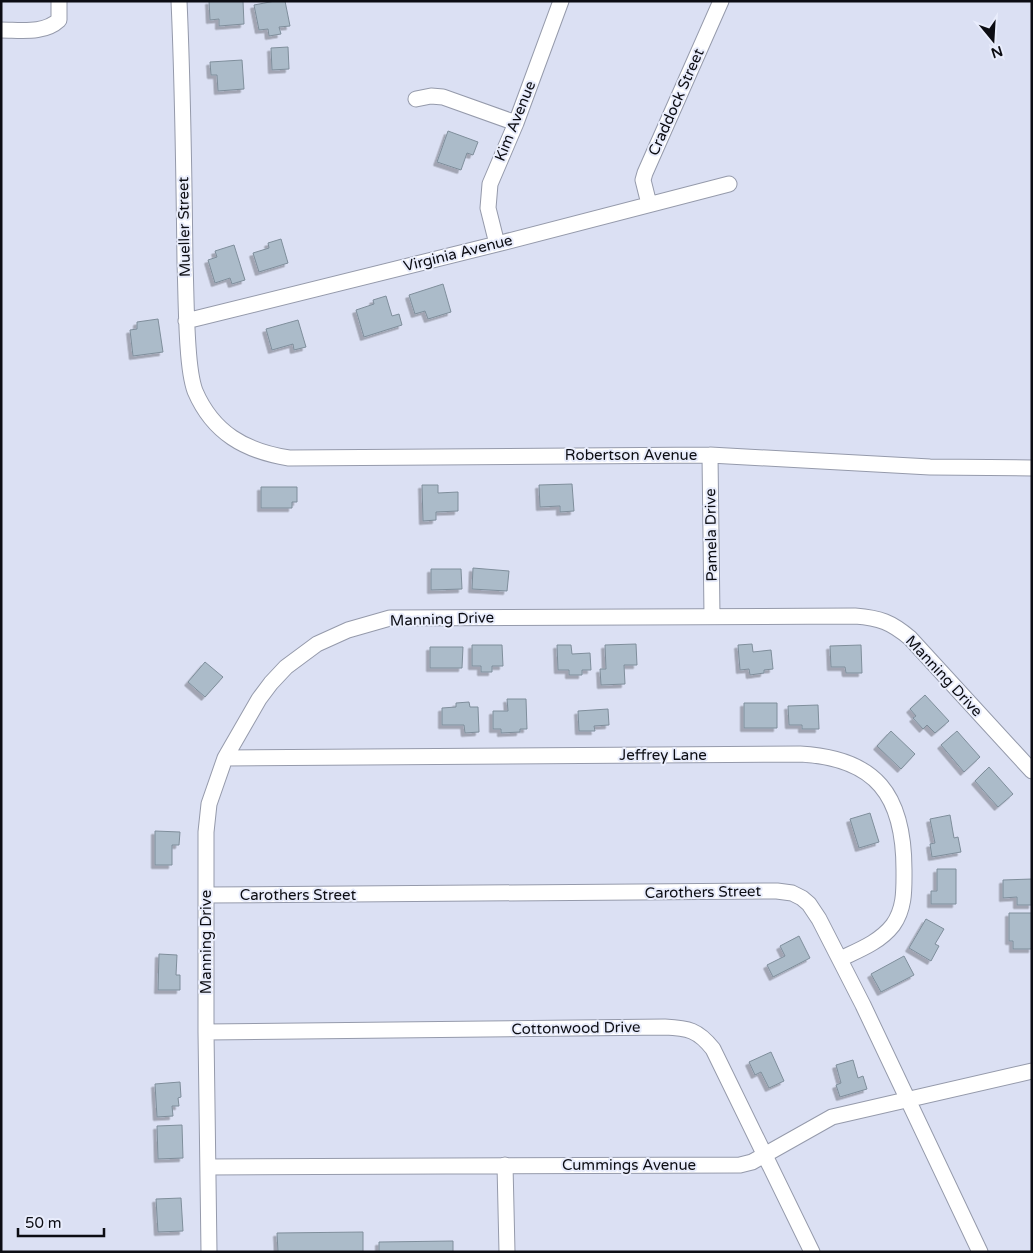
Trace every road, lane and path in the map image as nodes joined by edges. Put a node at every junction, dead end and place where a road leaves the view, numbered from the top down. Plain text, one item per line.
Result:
1 (59, 1) edge
2 (179, 1) edge
3 (562, 1) edge
4 (721, 1) edge
5 (1, 30) edge
6 (416, 99) dead end
7 (516, 123) junction
8 (729, 184) dead end
9 (649, 204) junction
10 (496, 244) junction
11 (186, 321) junction
12 (233, 439) joint
13 (710, 454) junction
14 (1032, 468) edge
15 (712, 616) junction
16 (225, 758) junction
17 (1032, 771) edge
18 (206, 895) junction
19 (840, 960) junction
20 (206, 1032) junction
21 (1032, 1071) edge
22 (908, 1099) junction
23 (765, 1156) junction
24 (505, 1166) junction
25 (208, 1167) junction
26 (209, 1252) edge
27 (507, 1252) edge
28 (812, 1252) edge
29 (980, 1252) edge

1 - 5 street
2 - 11 street, Mueller Street
3 - 7 street, Kim Avenue
4 - 9 street, Craddock Street
6 - 7 street
7 - 10 street, Kim Avenue
8 - 9 street, Virginia Avenue
9 - 10 street, Virginia Avenue
10 - 11 street, Virginia Avenue
11 - 12 street, Mueller Street
12 - 13 street, Robertson Avenue
13 - 14 street, Robertson Avenue
13 - 15 street, Pamela Drive
15 - 16 street, Manning Drive
15 - 17 street, Manning Drive
16 - 18 street, Manning Drive
16 - 19 street, Jeffrey Lane
18 - 19 street, Carothers Street
18 - 20 street, Manning Drive
19 - 22 street, Carothers Street
20 - 23 street, Cottonwood Drive
20 - 25 street, Manning Drive
21 - 22 street, Cummings Avenue
22 - 23 street, Cummings Avenue
22 - 29 street, Carothers Street
23 - 24 street, Cummings Avenue
23 - 28 street, Cottonwood Drive
24 - 25 street, Cummings Avenue
24 - 27 street
25 - 26 street, Manning Drive

